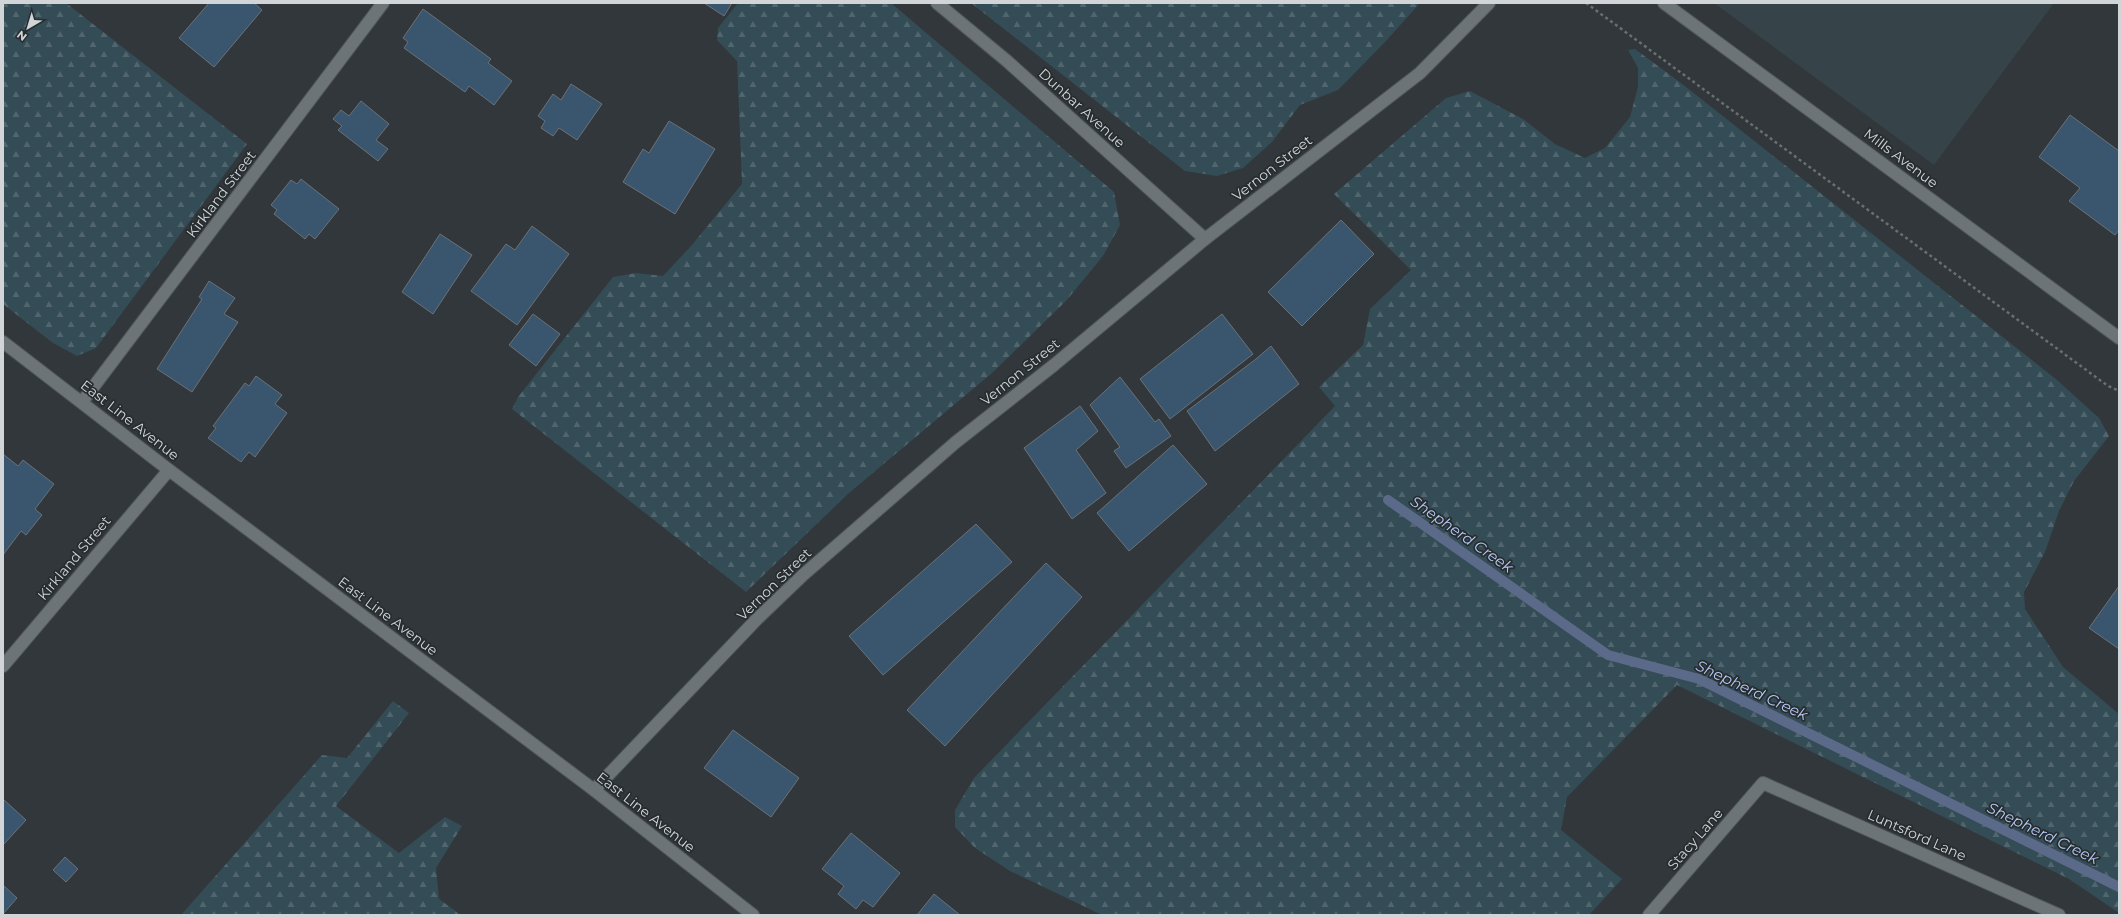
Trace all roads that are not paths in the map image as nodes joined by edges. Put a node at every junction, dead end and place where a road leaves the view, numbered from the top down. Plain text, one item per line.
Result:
1 (383, 3) edge
2 (937, 3) edge
3 (1489, 3) edge
4 (1664, 3) edge
5 (1205, 239) junction
6 (2094, 318) junction
7 (2119, 333) edge
8 (2119, 338) edge
9 (3, 342) edge
10 (82, 402) junction
11 (169, 470) junction
12 (3, 666) edge
13 (1763, 783) joint
14 (594, 790) junction
15 (753, 915) edge
16 (1649, 915) edge
17 (2058, 915) edge

1 - 10 street, Kirkland Street
2 - 5 street, Dunbar Avenue
3 - 5 street, Vernon Street
4 - 6 street, Mills Avenue
5 - 14 street, Vernon Street
6 - 7 street
6 - 8 street, Mills Avenue
9 - 10 street, East Line Avenue
10 - 11 street, East Line Avenue
11 - 12 street, Kirkland Street
11 - 14 street, East Line Avenue
13 - 16 street, Stacy Lane
13 - 17 street, Luntsford Lane
14 - 15 street, East Line Avenue

